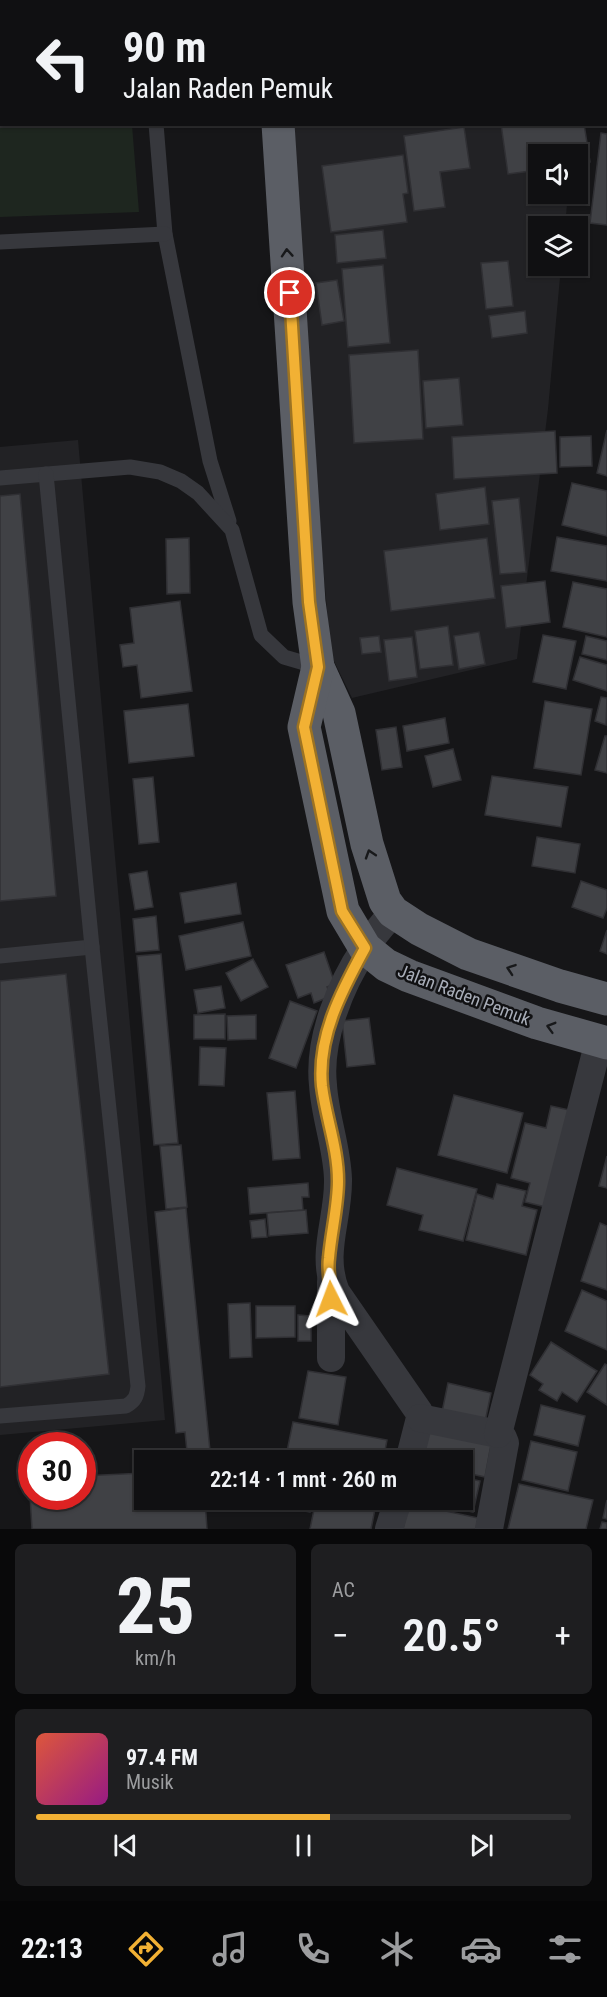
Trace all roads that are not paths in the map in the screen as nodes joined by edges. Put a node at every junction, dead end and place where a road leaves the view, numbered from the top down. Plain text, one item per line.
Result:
1 (156, 126) edge
2 (285, 126) edge
3 (165, 234) junction
4 (0, 242) edge
5 (46, 474) junction
6 (0, 478) edge
7 (232, 530) junction
8 (318, 667) junction
9 (393, 912) junction
10 (92, 947) junction
11 (365, 948) junction
12 (0, 956) edge
13 (607, 999) edge
14 (603, 1042) edge
15 (331, 1279) junction
16 (332, 1358) dead end
17 (0, 1416) edge
18 (420, 1418) junction
19 (498, 1434) junction
20 (412, 1450) edge
21 (395, 1510) edge
22 (389, 1529) edge
23 (489, 1529) edge

1 - 3 lane
8 -> 2 highway, Jalan Raden Pemuk
3 - 4 lane
3 - 7 lane
5 - 6 lane
5 - 7 lane
5 - 10 lane
7 - 8 lane
9 -> 8 highway, Jalan Raden Pemuk
8 - 11 highway, Jalan Raden Pemuk
9 - 11 street
13 -> 9 highway
10 - 12 lane
10 - 17 lane
14 -> 11 highway, Jalan Raden Pemuk
11 - 15 street
14 - 19 street
15 - 16 street
15 - 18 street
18 - 19 street
18 - 20 street
19 - 23 street
21 - 22 street

